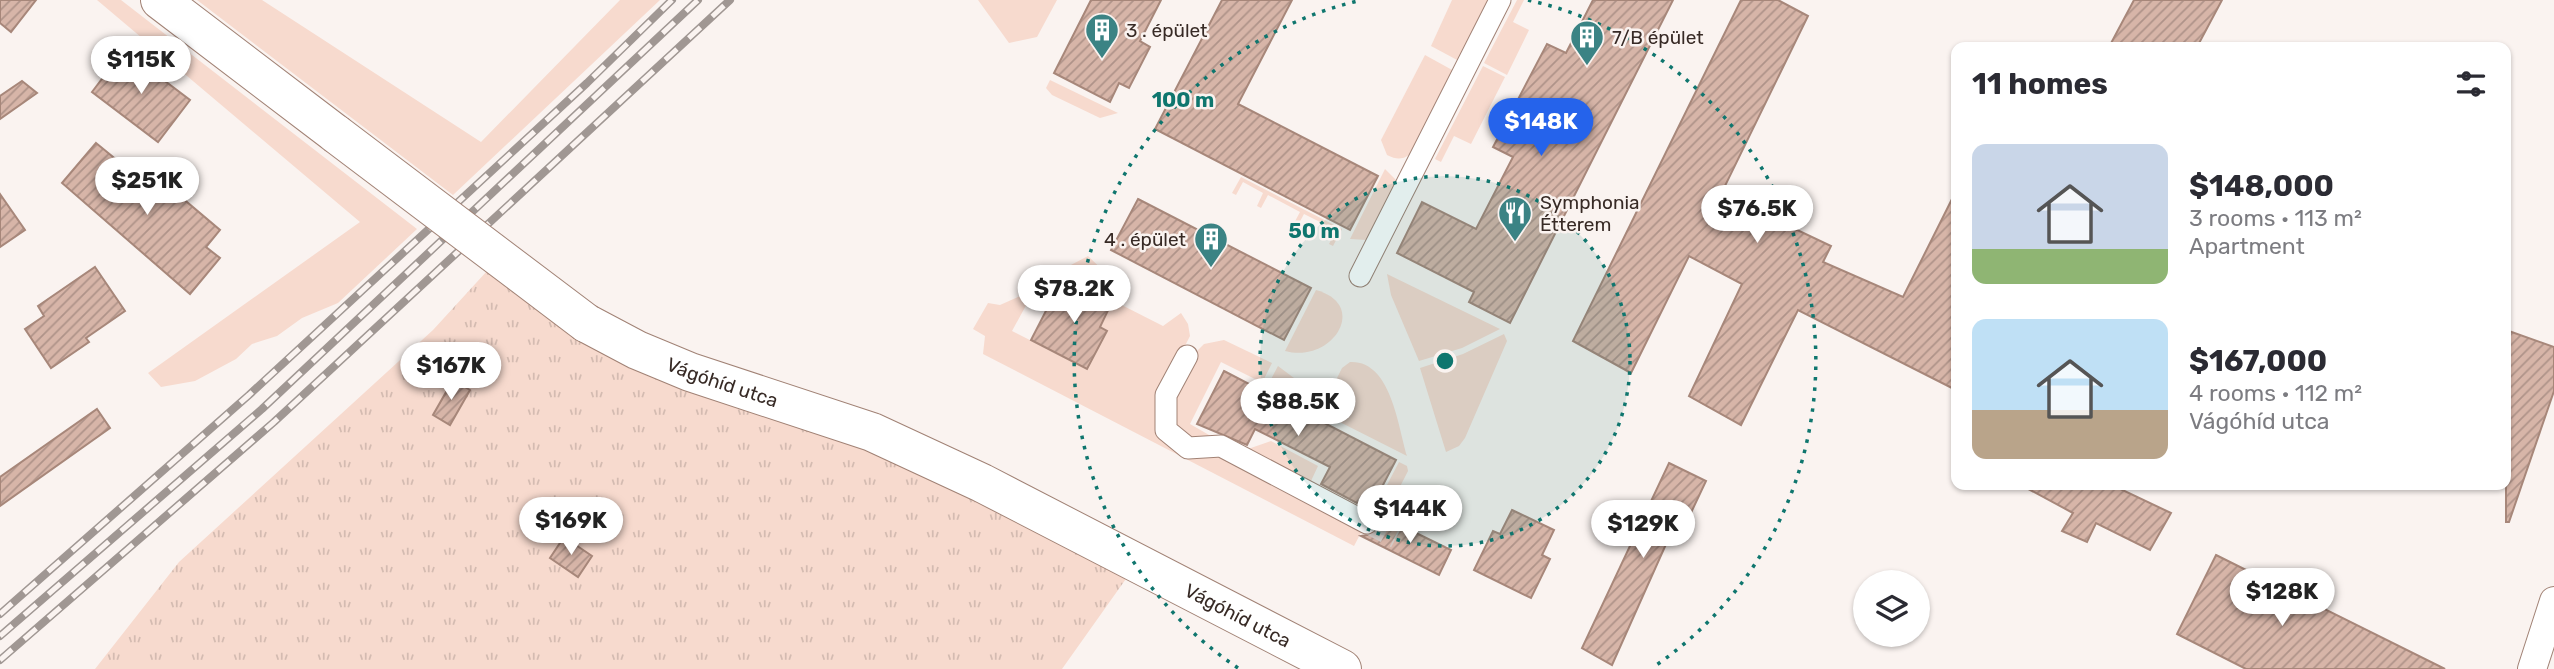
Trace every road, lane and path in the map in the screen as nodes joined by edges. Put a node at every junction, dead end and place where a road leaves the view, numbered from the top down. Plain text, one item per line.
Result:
1 (160, 0) edge
2 (1500, 0) edge
3 (1360, 276) dead end
4 (1186, 356) dead end
5 (1367, 523) tunnel mouth
6 (2554, 601) edge
7 (1342, 669) edge
8 (2532, 669) edge

1 - 7 main road, Vágóhíd utca, bridge
2 - 3 street
4 - 5 street
6 - 8 street

